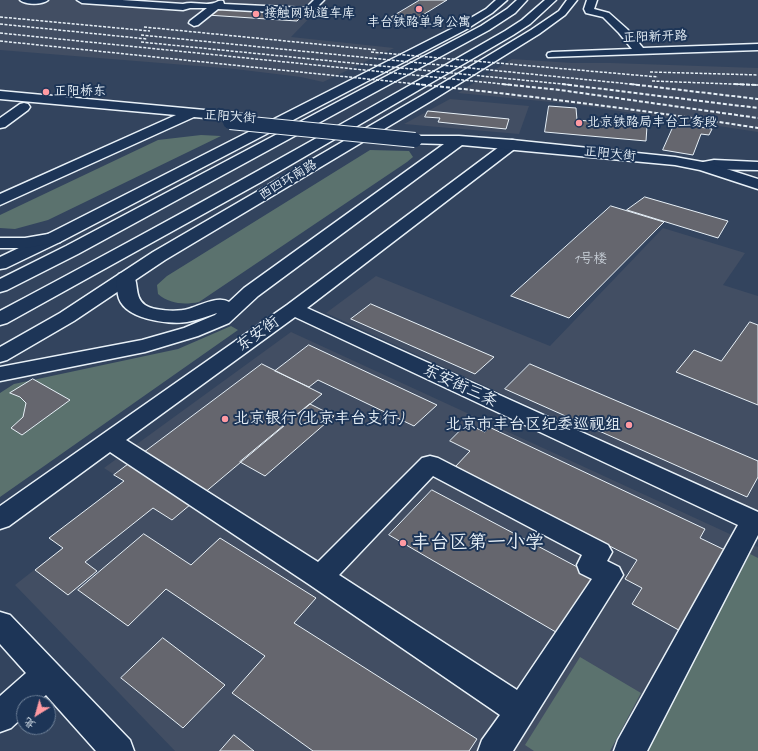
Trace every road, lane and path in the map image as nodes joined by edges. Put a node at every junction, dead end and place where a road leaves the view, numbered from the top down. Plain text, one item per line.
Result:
1 (25, 0) edge
2 (43, 0) edge
3 (82, 0) edge
4 (319, 0) edge
5 (502, 0) edge
6 (522, 0) edge
7 (551, 0) edge
8 (558, 0) edge
9 (572, 0) edge
10 (592, 0) edge
11 (218, 4) edge
12 (554, 19) junction
13 (194, 23) dead end
14 (758, 47) edge
15 (640, 52) junction
16 (552, 54) dead end
17 (0, 95) edge
18 (0, 105) edge
19 (24, 108) junction
20 (185, 116) junction
21 (0, 124) edge
22 (459, 140) junction
23 (512, 144) junction
24 (703, 166) junction
25 (758, 166) edge
26 (758, 184) edge
27 (0, 200) edge
28 (54, 238) junction
29 (0, 243) edge
30 (0, 264) edge
31 (126, 278) junction
32 (0, 286) edge
33 (251, 292) junction
34 (294, 309) junction
35 (0, 319) edge
36 (0, 356) edge
37 (0, 374) edge
38 (110, 441) junction
39 (0, 519) edge
40 (755, 522) edge
41 (320, 577) junction
42 (0, 624) edge
43 (47, 674) junction
44 (521, 711) junction
45 (0, 717) edge
46 (118, 751) edge
47 (494, 751) edge
48 (630, 751) edge

1 - 2 street
3 - 11 street
4 - 11 street
5 - 28 street
6 - 32 main road
7 - 35 main road, 西四环南路
8 - 12 main road
9 - 12 street, 西四环南路
10 - 15 street
11 - 13 street
12 - 31 street, 西四环南路
14 - 15 street, 正阳新开路
15 - 16 street, 正阳新开路
17 - 20 main road, 正阳大街
18 - 19 main road, 正阳大街
19 - 20 main road, 正阳大街
19 - 21 street
20 - 22 main road, 正阳大街, bridge
20 - 27 main road
22 - 23 main road, 正阳大街
22 - 33 main road
23 - 24 main road, 正阳大街
23 - 34 street, 东安街
24 - 25 street
24 - 26 main road, 正阳大街
28 - 29 main road
28 - 30 street
31 - 33 main road
31 - 36 street, 西四环南路
33 - 37 main road
34 - 38 street, 东安街
34 - 40 street, 东安街三条
38 - 39 street, 东安街
38 - 41 street
40 - 48 street
41 - 44 street
41 - 44 street
42 - 43 street
43 - 45 street
43 - 46 street
44 - 47 street

